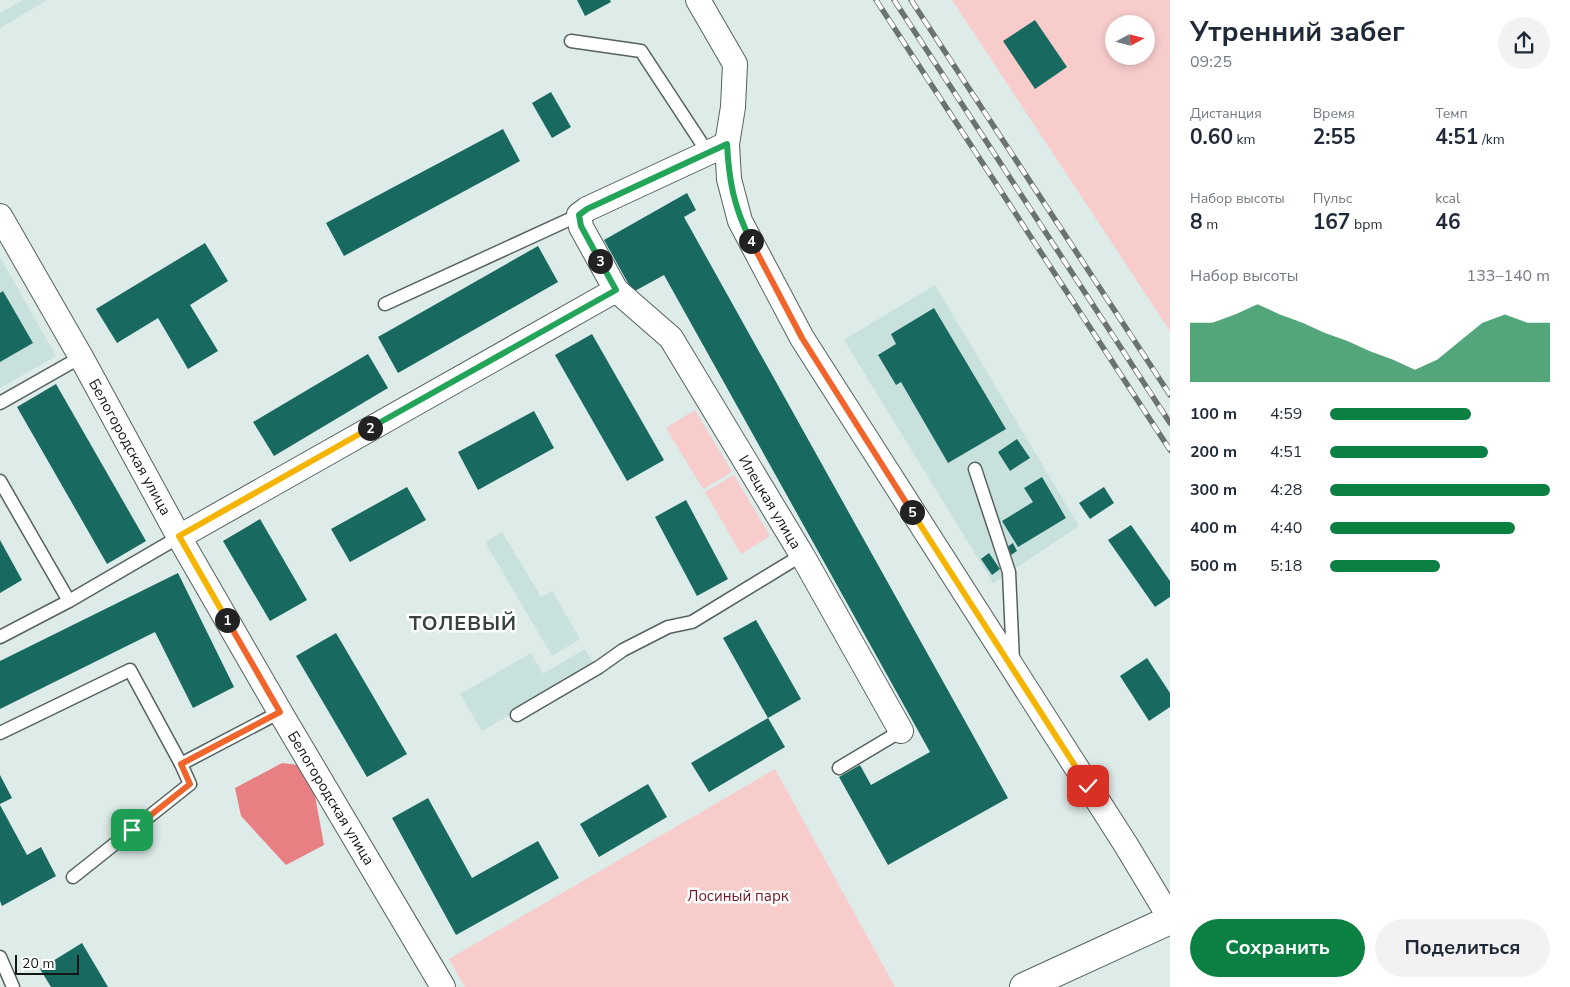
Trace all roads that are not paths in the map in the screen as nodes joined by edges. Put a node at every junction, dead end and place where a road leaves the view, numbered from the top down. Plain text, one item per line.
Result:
1 (698, 0) edge
2 (571, 41) dead end
3 (717, 148) junction
4 (579, 215) junction
5 (0, 216) edge
6 (616, 290) junction
7 (385, 304) dead end
8 (81, 357) junction
9 (0, 403) edge
10 (975, 469) dead end
11 (0, 481) edge
12 (179, 536) junction
13 (802, 556) junction
14 (69, 601) junction
15 (0, 637) edge
16 (1014, 669) junction
17 (280, 712) junction
18 (517, 714) dead end
19 (901, 730) joint
20 (0, 733) edge
21 (181, 764) junction
22 (839, 768) dead end
23 (73, 877) dead end
24 (1170, 919) edge
25 (0, 957) edge
26 (13, 987) edge
27 (443, 987) edge
28 (1024, 987) edge

1 - 3 street
2 - 3 lane
3 - 4 street
3 - 16 street
4 - 6 street
4 - 7 lane
5 - 8 street, Белогородская улица
6 - 12 street
6 - 13 street, Илецкая улица
8 - 9 lane
8 - 12 street, Белогородская улица
10 - 16 lane
11 - 14 lane
12 - 14 lane
12 - 17 street, Белогородская улица
13 - 18 lane
13 - 19 street, Илецкая улица
14 - 15 lane
16 - 24 street
17 - 21 lane
17 - 27 street, Белогородская улица
19 - 22 lane
20 - 21 lane
21 - 23 lane
24 - 28 main road
25 - 26 lane

